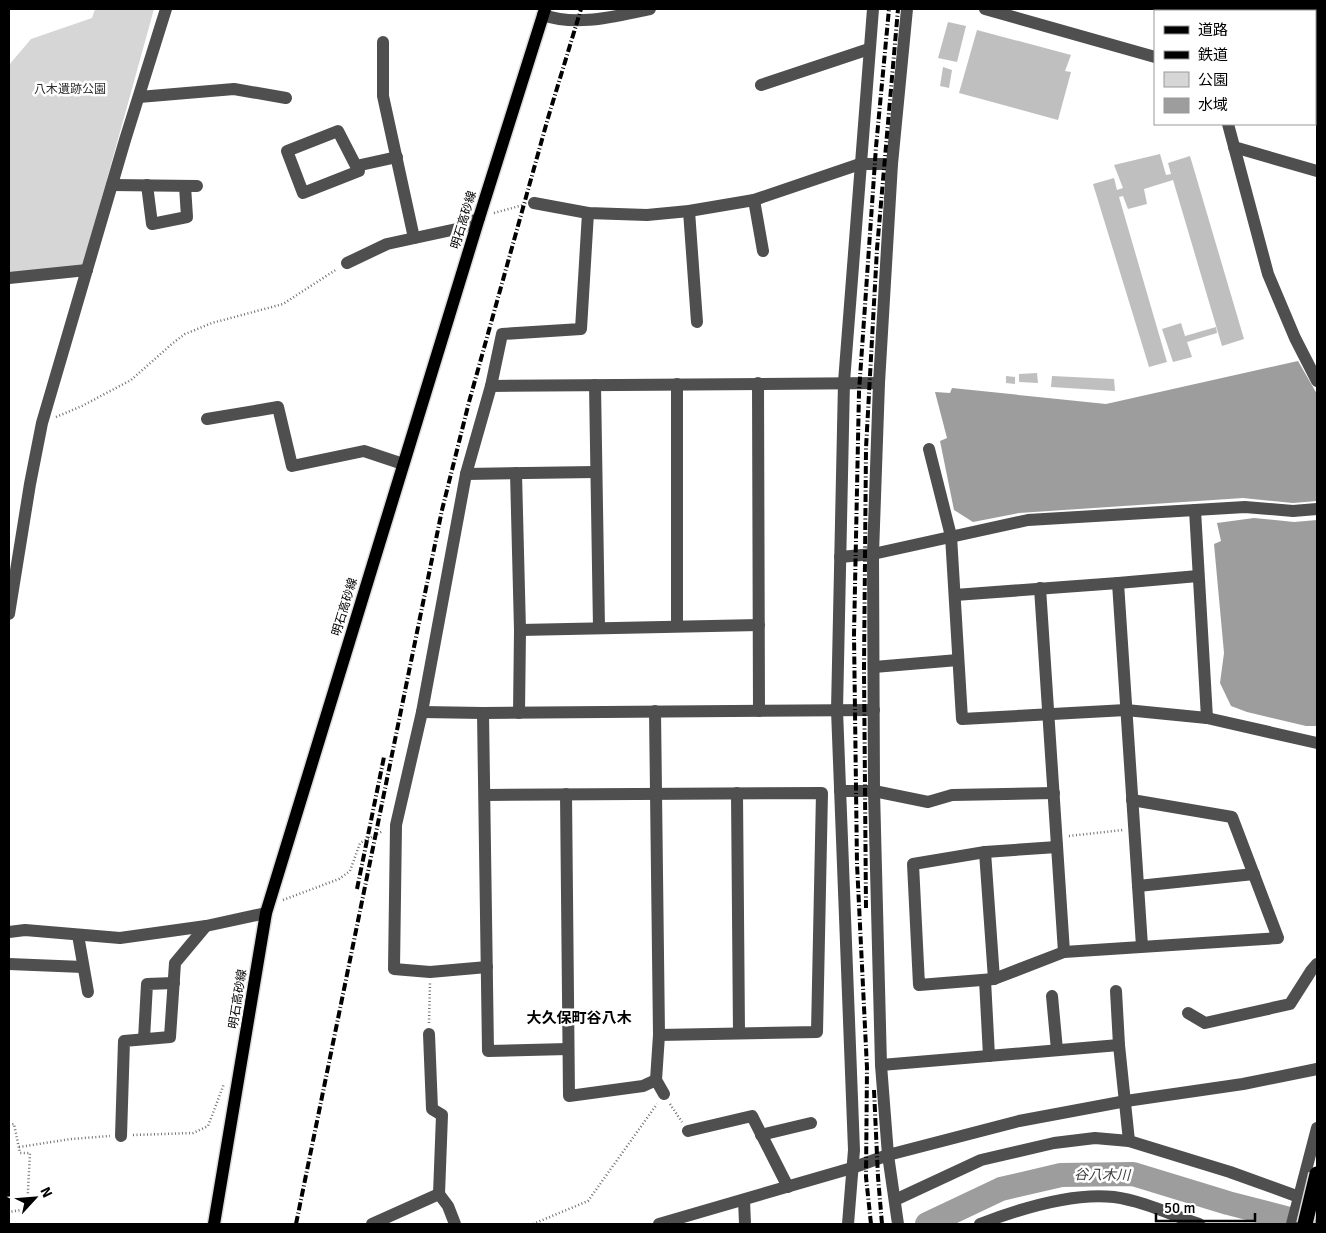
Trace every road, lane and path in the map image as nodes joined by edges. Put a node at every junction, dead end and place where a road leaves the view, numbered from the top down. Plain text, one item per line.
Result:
1 (166, 9) edge
2 (650, 9) edge
3 (873, 9) edge
4 (907, 9) edge
5 (985, 9) edge
6 (544, 12) edge
7 (383, 42) dead end
8 (870, 49) junction
9 (1154, 57) edge
10 (761, 85) dead end
11 (138, 97) junction
12 (286, 98) dead end
13 (1228, 125) edge
14 (1234, 147) junction
15 (398, 157) junction
16 (860, 164) junction
17 (892, 164) junction
18 (356, 166) junction
19 (1317, 171) edge
20 (112, 185) junction
21 (147, 185) junction
22 (754, 200) junction
23 (534, 203) joint
24 (689, 211) junction
25 (588, 213) junction
26 (478, 218) junction
27 (414, 238) junction
28 (763, 251) dead end
29 (347, 263) joint
30 (87, 270) junction
31 (9, 278) edge
32 (697, 322) dead end
33 (1317, 381) edge
34 (844, 382) junction
35 (758, 383) junction
36 (879, 383) junction
37 (677, 384) junction
38 (595, 385) junction
39 (491, 386) junction
40 (207, 419) dead end
41 (42, 423) junction
42 (929, 449) dead end
43 (403, 464) junction
44 (596, 472) junction
45 (516, 473) junction
46 (466, 474) junction
47 (1317, 509) edge
48 (1195, 510) junction
49 (951, 536) junction
50 (873, 554) junction
51 (840, 557) junction
52 (1198, 576) junction
53 (1118, 583) junction
54 (1040, 588) junction
55 (955, 595) junction
56 (9, 614) edge
57 (759, 625) junction
58 (677, 626) junction
59 (599, 628) junction
60 (520, 630) junction
61 (958, 660) junction
62 (874, 666) junction
63 (759, 710) junction
64 (837, 710) junction
65 (874, 710) junction
66 (1126, 710) junction
67 (655, 711) junction
68 (422, 712) junction
69 (483, 713) junction
70 (518, 713) junction
71 (1048, 715) junction
72 (1207, 718) junction
73 (1317, 743) edge
74 (874, 790) junction
75 (840, 791) junction
76 (737, 793) junction
77 (1054, 793) junction
78 (566, 794) junction
79 (655, 794) junction
80 (486, 795) junction
81 (1132, 800) junction
82 (396, 825) junction
83 (1134, 829) junction
84 (1057, 842) junction
85 (985, 852) junction
86 (1254, 874) junction
87 (1138, 886) junction
88 (266, 913) junction
89 (206, 926) junction
90 (9, 932) edge
91 (78, 935) junction
92 (1142, 946) junction
93 (1064, 952) junction
94 (9, 964) edge
95 (1317, 964) edge
96 (83, 967) junction
97 (487, 967) junction
98 (430, 972) junction
99 (990, 980) junction
100 (174, 983) junction
101 (1116, 991) dead end
102 (88, 992) dead end
103 (1052, 996) dead end
104 (1188, 1013) dead end
105 (739, 1033) junction
106 (429, 1034) joint
107 (659, 1035) junction
108 (144, 1039) junction
109 (1119, 1045) junction
110 (568, 1049) junction
111 (1058, 1050) junction
112 (989, 1056) junction
113 (882, 1065) junction
114 (1317, 1070) edge
115 (656, 1080) junction
116 (224, 1083) dead end
117 (664, 1094) junction
118 (1126, 1101) junction
119 (9, 1124) edge
120 (811, 1124) dead end
121 (1317, 1128) edge
122 (688, 1131) joint
123 (762, 1135) junction
124 (121, 1136) junction
125 (1129, 1141) junction
126 (19, 1147) junction
127 (888, 1155) junction
128 (852, 1168) junction
129 (1317, 1174) edge
130 (1303, 1181) junction
131 (1317, 1185) edge
132 (788, 1187) junction
133 (439, 1194) junction
134 (1299, 1197) junction
135 (744, 1200) junction
136 (895, 1200) junction
137 (9, 1212) edge
138 (214, 1224) edge
139 (372, 1224) edge
140 (455, 1224) edge
141 (533, 1224) edge
142 (659, 1224) edge
143 (745, 1224) edge
144 (848, 1224) edge
145 (898, 1224) edge
146 (980, 1224) edge
147 (1199, 1224) edge
148 (1292, 1224) edge
149 (1305, 1224) edge

1 - 11 street
2 - 6 street
3 - 8 street
4 - 17 street
5 - 9 street
6 - 26 main road, 明石高砂線
7 - 15 street
8 - 10 street
8 - 16 street
11 - 12 street
11 - 20 street
13 - 14 street
14 - 19 street
14 - 33 street
15 - 18 street
15 - 27 street
16 - 17 street
16 - 22 street
16 - 34 street
17 - 36 street
18 - 18 street
20 - 21 street
20 - 30 street
21 - 21 street
22 - 24 street
22 - 28 street
23 - 25 street
23 - 26 path
24 - 25 street
24 - 32 street
25 - 39 street
26 - 27 street
26 - 43 main road, 明石高砂線
27 - 29 street
29 - 41 path
30 - 31 street
30 - 41 street
34 - 35 street
34 - 36 street
34 - 51 street
35 - 37 street
35 - 57 street
36 - 50 street
37 - 38 street
37 - 58 street
38 - 39 street
38 - 44 street
39 - 46 street
40 - 43 street
41 - 56 street
42 - 49 street
43 - 88 main road, 明石高砂線
44 - 45 street
44 - 59 street
45 - 46 street
45 - 60 street
46 - 68 street
47 - 48 street
48 - 49 street
48 - 52 street
49 - 50 street
49 - 55 street
50 - 51 street
50 - 62 street
51 - 64 street
52 - 53 street
52 - 72 street
53 - 54 street
53 - 66 street
54 - 55 street
54 - 71 street
55 - 61 street
57 - 58 street
57 - 63 street
58 - 59 street
59 - 60 street
60 - 70 street
61 - 62 street
61 - 71 street
62 - 65 street
63 - 64 street
63 - 67 street
64 - 65 street
64 - 75 street
65 - 74 street
66 - 71 street
66 - 72 street
66 - 81 street
67 - 70 street
67 - 79 street
68 - 69 street
68 - 82 street
69 - 70 street
69 - 80 street
71 - 77 street
72 - 73 street
74 - 75 street
74 - 77 street
74 - 113 street
75 - 128 street
76 - 79 street
76 - 105 street
76 - 105 street
77 - 84 street
78 - 79 street
78 - 80 street
78 - 110 street
79 - 107 street
80 - 97 street
81 - 83 street
81 - 86 street
82 - 88 path
82 - 98 street
83 - 84 path
83 - 87 street
84 - 85 street
84 - 93 street
85 - 99 street
85 - 99 street
86 - 87 street
86 - 92 street
87 - 92 street
88 - 89 street
88 - 138 main road, 明石高砂線
89 - 91 street
89 - 100 street
90 - 91 street
91 - 96 street
92 - 93 street
93 - 99 street
94 - 96 street
95 - 104 street
96 - 102 street
97 - 98 street
97 - 110 street
98 - 106 path
99 - 112 street
100 - 108 street
100 - 108 street
101 - 109 street
103 - 111 street
105 - 107 street
106 - 133 street
107 - 115 street
108 - 124 street
109 - 111 street
109 - 118 street
110 - 115 street
111 - 112 street
112 - 113 street
113 - 127 street
114 - 118 street
115 - 117 street
116 - 124 path
117 - 122 path
117 - 141 path
118 - 125 street
118 - 127 street
119 - 126 path
120 - 123 street
121 - 130 street
122 - 123 street
123 - 132 street
124 - 126 path
125 - 134 street
125 - 136 street
126 - 137 path
127 - 128 street
127 - 136 street
128 - 132 street
128 - 144 street
129 - 149 highway, bridge
130 - 131 street
130 - 134 street
132 - 135 street
133 - 139 street
133 - 140 street
134 - 148 street
135 - 142 street
135 - 143 street
136 - 145 street
146 - 147 street

